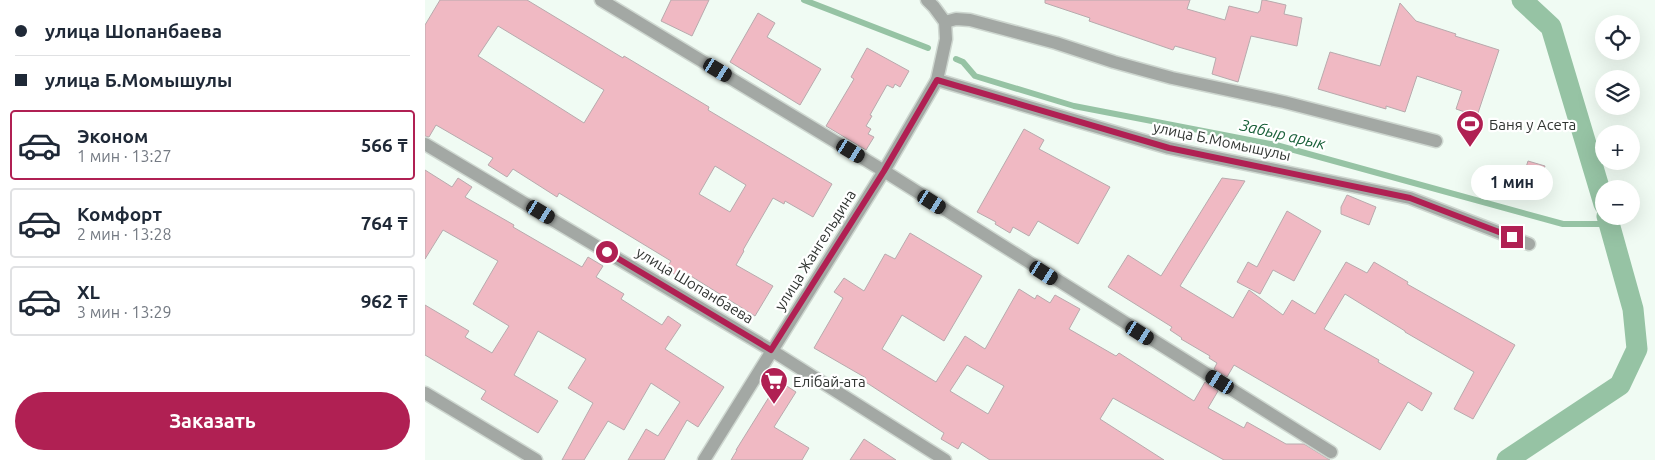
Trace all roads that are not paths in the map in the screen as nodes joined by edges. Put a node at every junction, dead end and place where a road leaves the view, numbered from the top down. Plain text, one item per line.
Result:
1 (601, 0) edge
2 (927, 0) edge
3 (945, 22) junction
4 (937, 80) junction
5 (1436, 141) dead end
6 (425, 144) edge
7 (884, 171) junction
8 (1529, 244) dead end
9 (771, 350) junction
10 (425, 393) edge
11 (1331, 452) dead end
12 (536, 460) edge
13 (704, 460) edge
14 (945, 460) edge

1 - 7 street
2 - 3 street
3 - 4 street, улица Жангельдина
3 - 5 street
4 - 7 street, улица Жангельдина
4 - 8 street, улица Б.Момышулы
6 - 9 street, улица Шопанбаева
7 - 9 street, улица Жангельдина
7 - 11 street
9 - 13 street, улица Жангельдина
9 - 14 street, улица Шопанбаева
10 - 12 street

